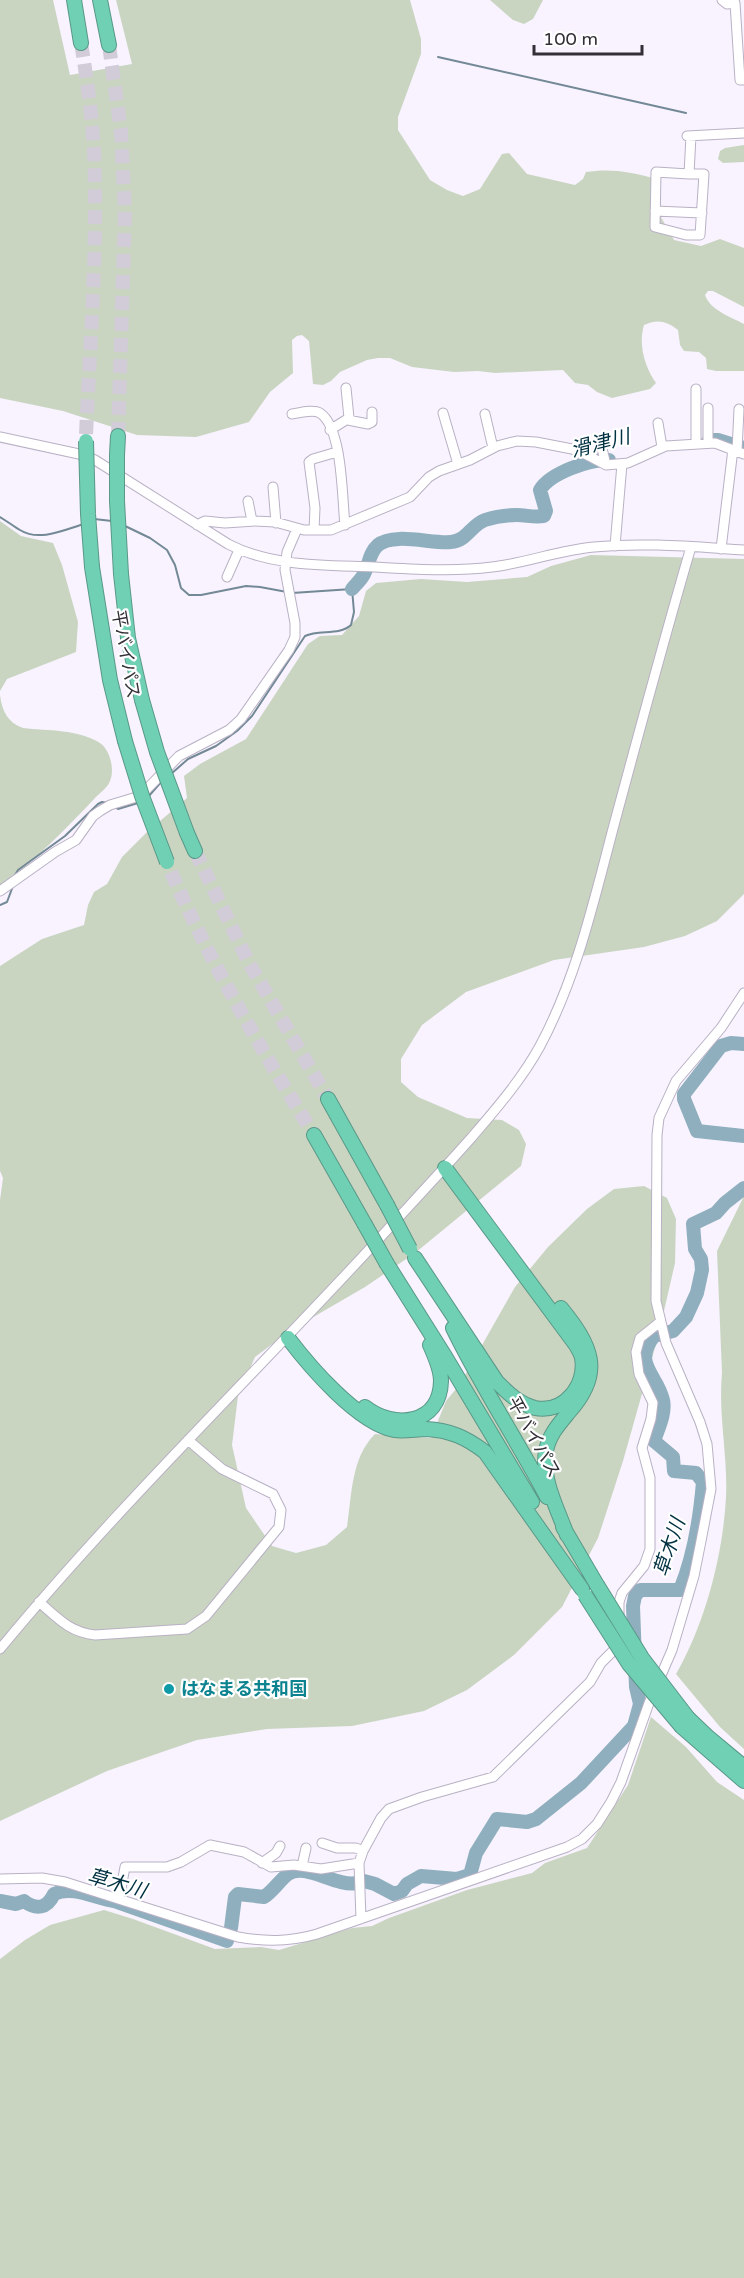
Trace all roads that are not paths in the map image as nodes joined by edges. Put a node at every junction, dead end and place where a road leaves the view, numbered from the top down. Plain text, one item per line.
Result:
1 (74, 0) edge
2 (100, 0) edge
3 (722, 0) edge
4 (740, 3) edge
5 (81, 43) tunnel mouth
6 (109, 45) tunnel mouth
7 (744, 80) edge
8 (744, 133) edge
9 (689, 174) junction
10 (655, 210) junction
11 (702, 213) junction
12 (346, 388) dead end
13 (696, 389) dead end
14 (708, 408) dead end
15 (739, 409) dead end
16 (372, 412) dead end
17 (442, 412) dead end
18 (292, 414) dead end
19 (485, 414) dead end
20 (348, 420) junction
21 (658, 423) dead end
22 (330, 430) junction
23 (0, 436) edge
24 (118, 436) tunnel mouth
25 (86, 438) tunnel mouth
26 (600, 440) dead end
27 (577, 441) dead end
28 (708, 443) junction
29 (696, 444) junction
30 (662, 447) junction
31 (493, 448) junction
32 (338, 452) junction
33 (579, 452) junction
34 (738, 452) edge
35 (458, 464) junction
36 (622, 464) junction
37 (606, 465) junction
38 (273, 487) dead end
39 (249, 501) dead end
40 (252, 521) junction
41 (276, 523) junction
42 (197, 525) junction
43 (345, 525) junction
44 (297, 529) junction
45 (314, 530) junction
46 (615, 546) junction
47 (691, 547) junction
48 (721, 549) junction
49 (239, 550) junction
50 (744, 550) edge
51 (286, 562) junction
52 (226, 577) dead end
53 (195, 851) tunnel mouth
54 (169, 867) tunnel mouth
55 (0, 891) edge
56 (744, 993) edge
57 (328, 1099) tunnel mouth
58 (314, 1135) tunnel mouth
59 (445, 1168) junction
60 (412, 1254) junction
61 (405, 1293) junction
62 (660, 1324) junction
63 (288, 1338) junction
64 (188, 1440) junction
65 (567, 1535) junction
66 (584, 1592) junction
67 (39, 1602) junction
68 (0, 1648) edge
69 (685, 1722) junction
70 (744, 1767) edge
71 (744, 1781) edge
72 (322, 1843) dead end
73 (280, 1846) dead end
74 (306, 1848) dead end
75 (363, 1851) junction
76 (359, 1863) junction
77 (302, 1866) junction
78 (263, 1867) junction
79 (0, 1879) edge
80 (119, 1899) junction
81 (362, 1919) junction

1 - 5 highway
2 - 6 highway
3 - 4 street
4 - 7 street
8 - 9 street
9 - 10 street
9 - 11 street
10 - 11 street
10 - 11 street
12 - 20 street
13 - 29 street
14 - 28 street
15 - 34 street
16 - 20 street
17 - 35 street
18 - 22 street
19 - 31 street
20 - 22 street
21 - 30 street
22 - 32 street
23 - 42 street
24 - 53 highway, 平バイパス, bridge
25 - 54 highway, 平バイパス, bridge
26 - 37 street
27 - 33 street
28 - 29 street
28 - 34 street
29 - 30 street
30 - 36 street
31 - 33 street
31 - 35 street
32 - 43 street
32 - 45 street
33 - 37 street
34 - 48 street
35 - 43 street
36 - 37 street
36 - 46 street
38 - 41 street
39 - 40 street
40 - 41 street
40 - 42 street
41 - 44 street
42 - 49 street
43 - 45 street
44 - 45 street
44 - 51 street
46 - 47 street
46 - 51 street
47 - 48 street
47 - 59 street
48 - 50 street
49 - 51 street
49 - 52 street
51 - 55 street
56 - 62 street
57 - 60 highway, 平バイパス, bridge
58 - 61 highway, 平バイパス, bridge
59 - 60 highway
59 - 63 street
59 - 65 highway
60 - 65 highway, 平バイパス
61 - 63 highway
61 - 66 highway, 平バイパス
62 - 75 street
62 - 81 street
63 - 64 street
63 - 66 highway
64 - 67 street
64 - 67 street
65 - 69 highway, 平バイパス, bridge
66 - 69 highway, 平バイパス, bridge
67 - 68 street
69 - 70 highway, 平バイパス
69 - 71 highway, 平バイパス
72 - 75 street
73 - 78 street
74 - 77 street
75 - 76 street
76 - 77 street
76 - 81 street
77 - 78 street
78 - 80 street
79 - 80 street
80 - 81 street

